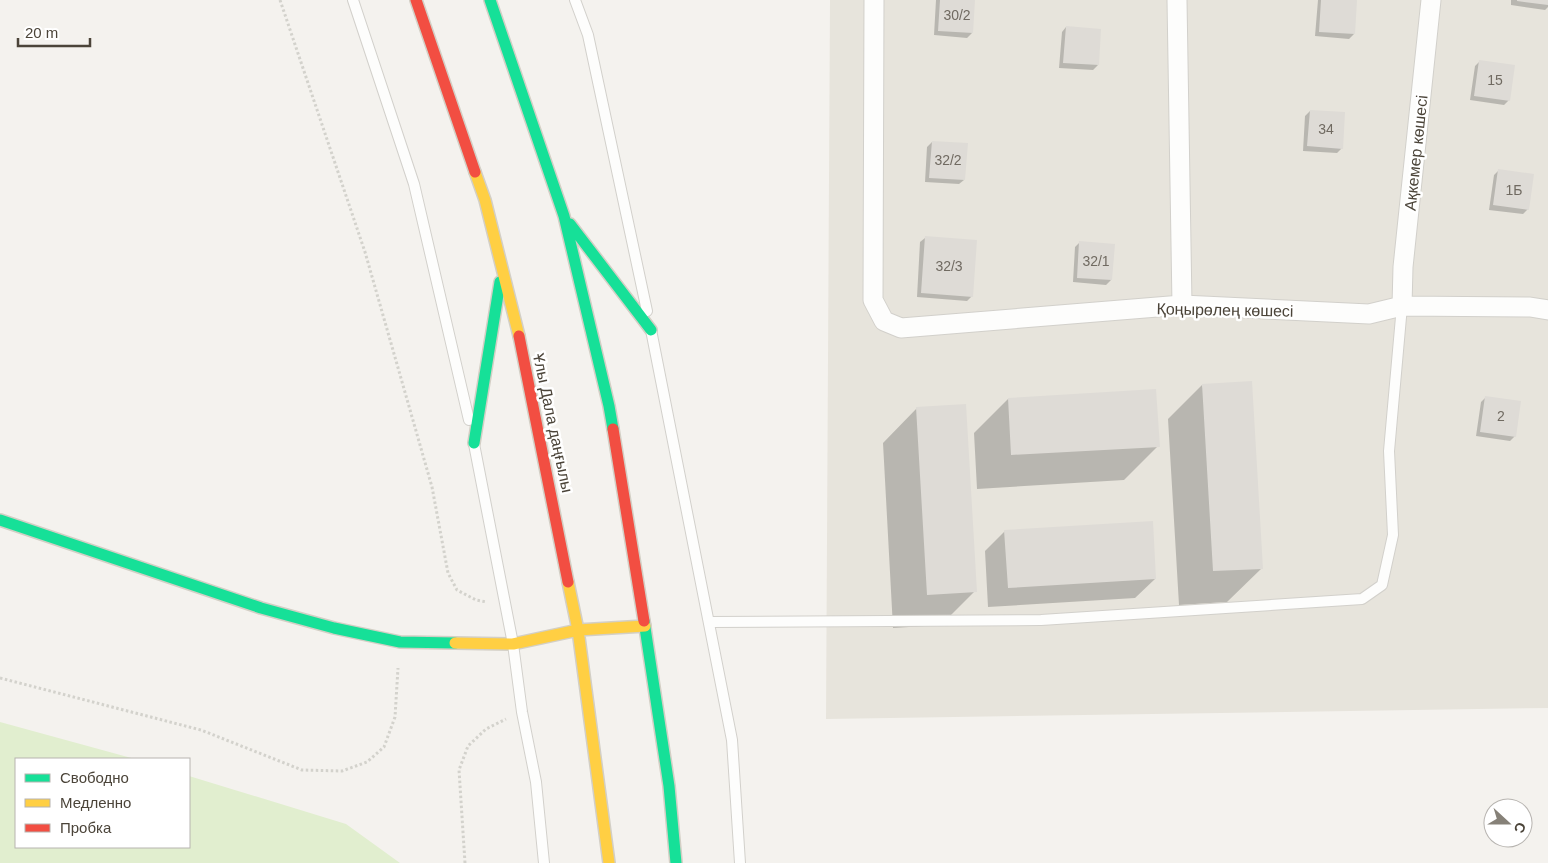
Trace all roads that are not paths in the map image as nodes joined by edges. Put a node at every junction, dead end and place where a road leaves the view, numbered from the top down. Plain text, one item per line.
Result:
1 (353, 0) edge
2 (416, 0) edge
3 (490, 0) edge
4 (575, 0) edge
5 (874, 0) edge
6 (1177, 0) edge
7 (1431, 0) edge
8 (564, 216) junction
9 (502, 273) junction
10 (1182, 306) junction
11 (1402, 306) junction
12 (1548, 310) edge
13 (651, 330) junction
14 (474, 443) junction
15 (0, 520) edge
16 (709, 622) junction
17 (646, 626) junction
18 (578, 630) junction
19 (513, 644) junction
20 (544, 863) edge
21 (609, 863) edge
22 (676, 863) edge
23 (740, 863) edge

1 - 14 lane
2 - 9 main road, Ұлы Дала даңғылы
3 - 8 main road
4 - 13 lane
5 - 10 street, Қоңырөлең көшесі
6 - 10 street
7 - 11 street, Ақкемер көшесі
8 - 13 main road
8 - 17 main road
9 - 14 main road
9 - 18 main road, Ұлы Дала даңғылы
10 - 11 street, Қоңырөлең көшесі
11 - 12 street, Қоңырөлең көшесі
11 - 16 lane
13 - 16 lane
14 - 19 lane
15 - 19 main road
16 - 23 lane
17 - 18 main road
17 - 22 main road
18 - 19 main road
18 - 21 main road, Ұлы Дала даңғылы
19 - 20 lane

